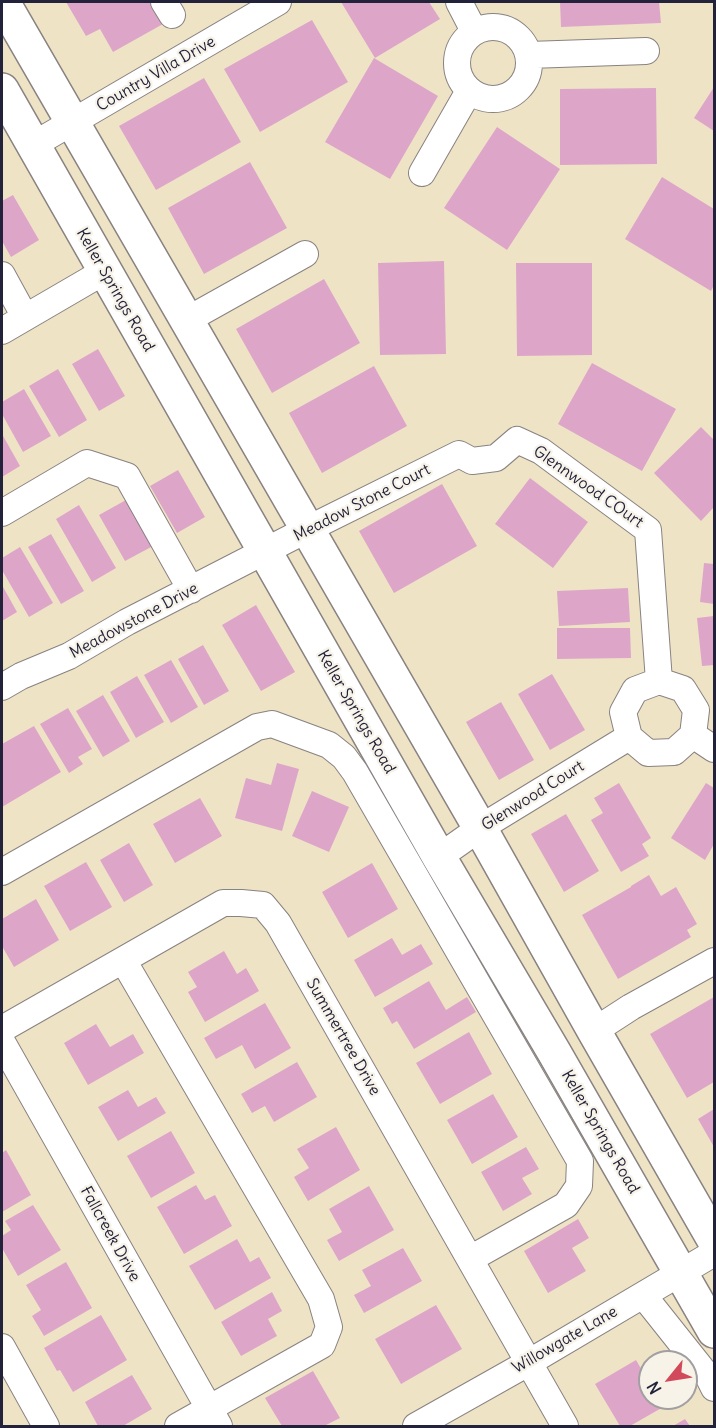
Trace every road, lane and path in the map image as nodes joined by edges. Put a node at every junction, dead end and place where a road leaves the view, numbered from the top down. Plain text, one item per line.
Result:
1 (3, 2) edge
2 (278, 2) edge
3 (459, 2) edge
4 (474, 31) junction
5 (646, 51) dead end
6 (529, 55) junction
7 (2, 90) edge
8 (469, 91) junction
9 (73, 122) junction
10 (33, 145) junction
11 (422, 173) dead end
12 (305, 254) dead end
13 (105, 271) junction
14 (2, 275) edge
15 (25, 317) junction
16 (187, 320) junction
17 (2, 331) edge
18 (459, 454) joint
19 (2, 513) edge
20 (308, 529) junction
21 (265, 552) junction
22 (191, 590) junction
23 (659, 681) junction
24 (2, 687) edge
25 (693, 735) junction
26 (628, 737) junction
27 (714, 749) edge
28 (480, 828) junction
29 (439, 857) junction
30 (2, 873) edge
31 (123, 960) junction
32 (714, 961) edge
33 (2, 1029) edge
34 (594, 1031) junction
35 (2, 1042) edge
36 (714, 1240) edge
37 (714, 1253) edge
38 (470, 1260) junction
39 (681, 1273) junction
40 (643, 1295) junction
41 (714, 1331) edge
42 (2, 1347) edge
43 (528, 1363) junction
44 (714, 1388) edge
45 (214, 1418) edge
46 (46, 1426) edge
47 (178, 1426) edge
48 (416, 1426) edge
49 (565, 1426) edge

1 - 9 main road
2 - 9 street, Country Villa Drive
3 - 4 street
4 - 6 street
4 - 8 street
5 - 6 street
6 - 8 street
7 - 10 main road, Keller Springs Road
8 - 11 street
9 - 10 street, Country Villa Drive
9 - 16 main road
10 - 13 main road, Keller Springs Road
12 - 16 street
13 - 15 street
13 - 21 main road, Keller Springs Road
14 - 15 street
15 - 17 street
16 - 20 main road
18 - 20 street, Meadow Stone Court
18 - 23 street, Glennwood COurt
19 - 22 street
20 - 21 street, Meadow Stone Court
20 - 28 main road
21 - 22 street, Meadowstone Drive
21 - 29 main road, Keller Springs Road
22 - 24 street, Meadowstone Drive
23 - 25 street
23 - 26 street
25 - 26 street
25 - 27 street
26 - 28 street, Glenwood Court
28 - 29 street, Glenwood Court
28 - 34 main road
29 - 39 main road, Keller Springs Road
30 - 38 street
31 - 33 street, Summertree Drive
31 - 38 street, Summertree Drive
31 - 45 street
32 - 34 street
34 - 36 main road
35 - 45 street, Fallcreek Drive
37 - 39 street, Willowgate Lane
38 - 43 street, Summertree Drive
39 - 40 street, Willowgate Lane
39 - 41 main road, Keller Springs Road
40 - 43 street, Willowgate Lane
40 - 44 street
42 - 46 street
43 - 48 street, Willowgate Lane
43 - 49 street, Summertree Drive
45 - 47 street

